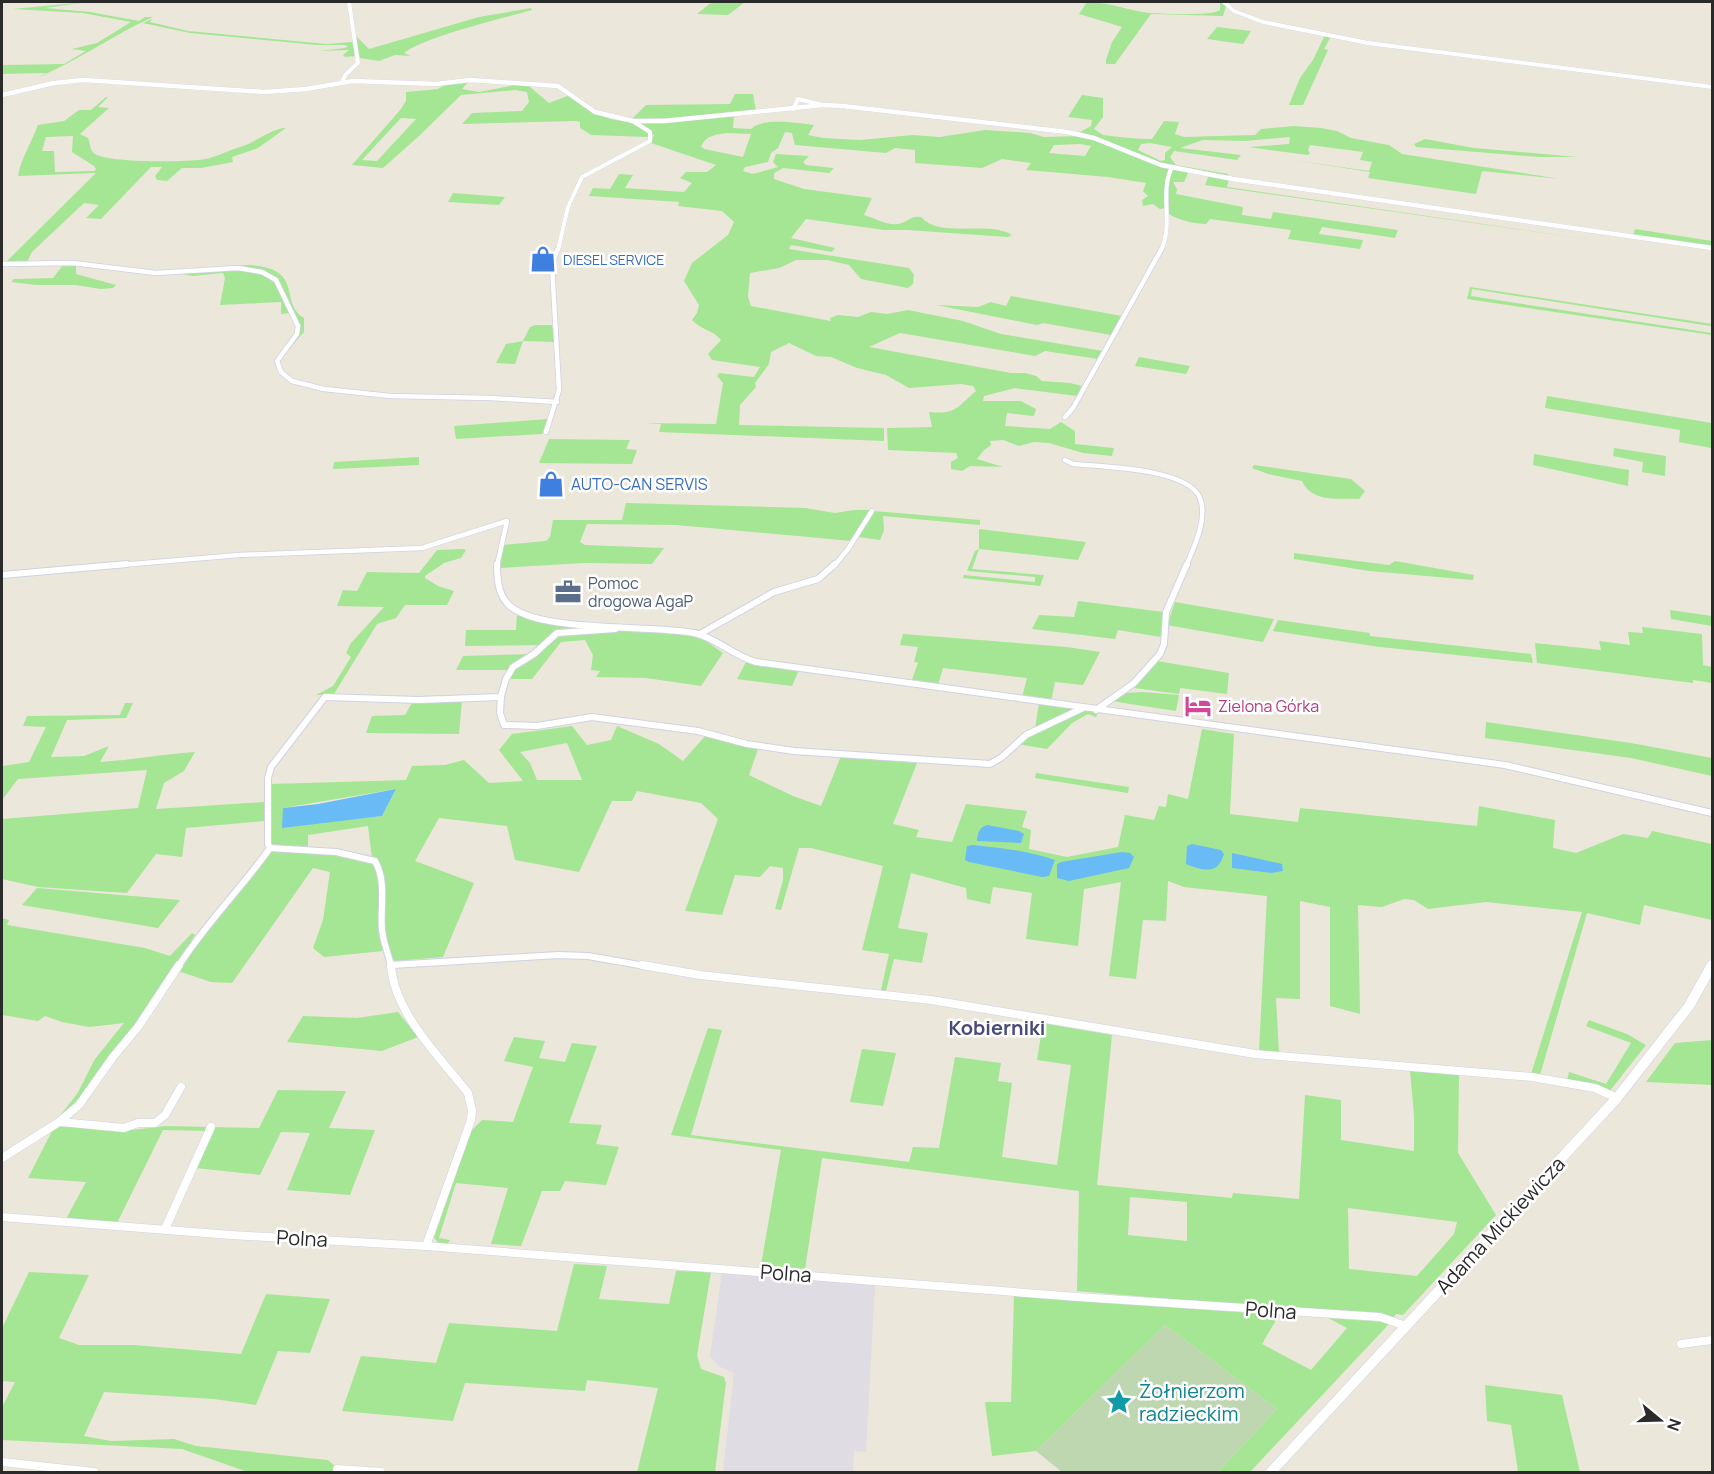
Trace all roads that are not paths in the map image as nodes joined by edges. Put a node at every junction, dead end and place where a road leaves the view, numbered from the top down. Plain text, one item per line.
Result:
1 (349, 2) edge
2 (1224, 2) edge
3 (342, 82) junction
4 (1713, 87) edge
5 (2, 95) edge
6 (824, 105) junction
7 (793, 109) junction
8 (633, 121) junction
9 (1172, 167) junction
10 (1713, 248) edge
11 (2, 264) edge
12 (557, 402) junction
13 (1065, 417) dead end
14 (546, 432) dead end
15 (1065, 460) dead end
16 (872, 511) dead end
17 (2, 575) edge
18 (636, 627) junction
19 (699, 634) junction
20 (501, 697) junction
21 (1083, 708) junction
22 (1096, 710) junction
23 (1713, 813) edge
24 (270, 848) junction
25 (391, 965) junction
26 (1713, 965) edge
27 (181, 1087) dead end
28 (1617, 1098) junction
29 (59, 1122) junction
30 (211, 1127) dead end
31 (2, 1158) edge
32 (2, 1217) edge
33 (165, 1229) junction
34 (426, 1246) junction
35 (1406, 1326) junction
36 (1713, 1340) edge
37 (1681, 1344) dead end
38 (2, 1462) edge
39 (337, 1470) dead end
40 (94, 1473) edge
41 (381, 1473) edge
42 (1271, 1473) edge

1 - 3 street
2 - 4 street
3 - 5 street
3 - 8 street
6 - 7 street
6 - 7 street
6 - 9 street
7 - 8 street
8 - 12 street
9 - 10 street
9 - 13 street
11 - 12 street
12 - 14 street
15 - 22 street
16 - 19 street
17 - 18 street
18 - 19 street
18 - 20 street
19 - 21 street
20 - 21 street
20 - 24 street
21 - 22 street
22 - 23 street
24 - 25 street
24 - 29 street
25 - 28 street
25 - 34 street
26 - 28 street, Adama Mickiewicza
27 - 29 street
28 - 35 street, Adama Mickiewicza
29 - 31 street
30 - 33 street
32 - 33 street, Polna
33 - 34 street, Polna
34 - 35 street, Polna
35 - 42 street, Adama Mickiewicza
36 - 37 street
38 - 40 street
39 - 41 street

